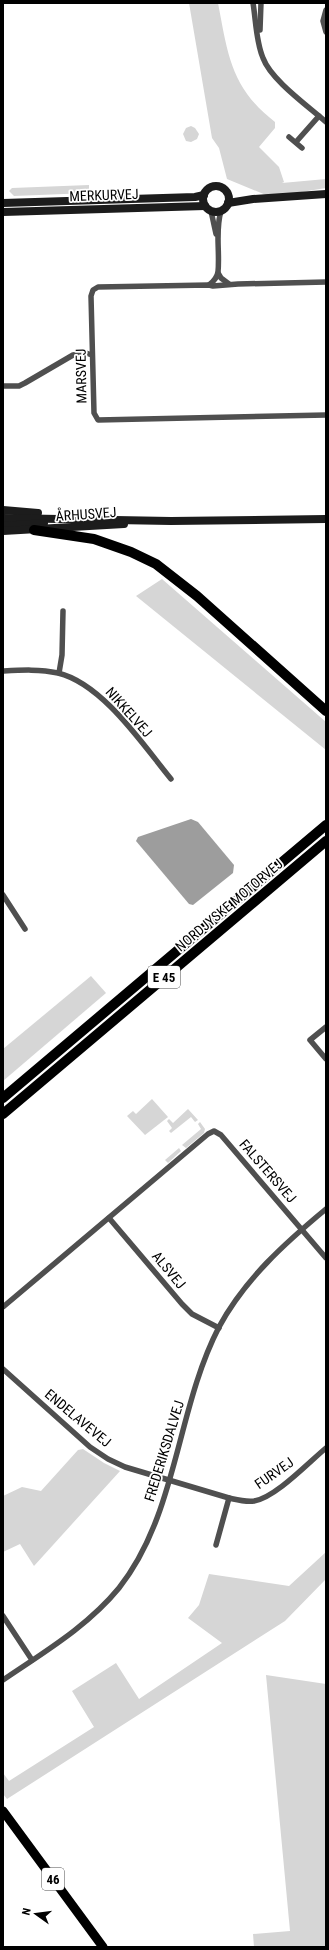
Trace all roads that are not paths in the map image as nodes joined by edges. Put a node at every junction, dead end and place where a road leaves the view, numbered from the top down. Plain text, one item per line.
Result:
1 (253, 3) edge
2 (261, 3) edge
3 (326, 10) edge
4 (326, 32) edge
5 (259, 37) junction
6 (319, 116) junction
7 (326, 122) edge
8 (289, 136) dead end
9 (296, 142) junction
10 (302, 148) dead end
11 (326, 194) edge
12 (204, 195) junction
13 (228, 199) junction
14 (3, 203) edge
15 (208, 208) junction
16 (221, 211) junction
17 (3, 212) edge
18 (217, 236) junction
19 (218, 273) junction
20 (326, 282) edge
21 (229, 284) junction
22 (209, 285) junction
23 (92, 355) junction
24 (3, 386) edge
25 (326, 415) edge
26 (3, 510) edge
27 (3, 518) edge
28 (88, 518) junction
29 (326, 519) edge
30 (171, 521) junction
31 (3, 526) edge
32 (34, 530) junction
33 (3, 531) edge
34 (63, 611) dead end
35 (3, 671) edge
36 (59, 673) junction
37 (326, 711) edge
38 (171, 779) dead end
39 (326, 825) edge
40 (326, 841) edge
41 (3, 895) edge
42 (25, 929) dead end
43 (326, 1027) edge
44 (326, 1059) edge
45 (3, 1098) edge
46 (3, 1114) edge
47 (326, 1209) edge
48 (109, 1218) junction
49 (302, 1229) junction
50 (326, 1258) edge
51 (3, 1307) edge
52 (219, 1328) junction
53 (3, 1369) edge
54 (326, 1448) edge
55 (169, 1480) junction
56 (229, 1498) junction
57 (216, 1545) dead end
58 (3, 1616) edge
59 (32, 1660) junction
60 (3, 1680) edge
61 (3, 1811) edge
62 (102, 1947) edge

1 - 5 street
2 - 5 street
3 - 4 street
5 - 6 street
6 - 7 street
6 - 9 street
8 - 9 street
9 - 10 street
11 - 13 main road
12 - 13 main road
12 - 14 main road, MERKURVEJ
12 - 15 main road
13 - 16 main road
15 - 16 main road
15 - 17 main road, MERKURVEJ
15 - 18 street
16 - 18 street
18 - 19 street
19 - 21 street
19 - 22 street
20 - 21 street, MARSVEJ
21 - 22 street, MARSVEJ
22 - 23 street, MARSVEJ
23 - 24 street
23 - 25 street, MARSVEJ
26 - 28 main road
27 - 28 main road, ÅRHUSVEJ
28 - 30 main road, ÅRHUSVEJ
28 - 31 main road
29 - 30 main road, ÅRHUSVEJ
30 - 32 main road, ÅRHUSVEJ
32 - 33 main road, ÅRHUSVEJ
32 - 37 highway
34 - 36 street
35 - 36 street, NIKKELVEJ
36 - 38 street, NIKKELVEJ
39 - 45 highway, NORDJYSKE MOTORVEJ / E 45
40 - 46 highway, NORDJYSKE MOTORVEJ / E 45
41 - 42 street
43 - 44 street
47 - 49 street, FREDERIKSDALVEJ
48 - 49 street, FALSTERSVEJ
48 - 51 street
48 - 52 street, ALSVEJ
49 - 50 street, FALSTERSVEJ
49 - 52 street, FREDERIKSDALVEJ
52 - 55 street, FREDERIKSDALVEJ
53 - 55 street, ENDELAVEVEJ
54 - 56 street, FURVEJ
55 - 56 street, FURVEJ
55 - 59 street, FREDERIKSDALVEJ
56 - 57 street
58 - 59 street
59 - 60 street, FREDERIKSDALVEJ
61 - 62 main road, 46

